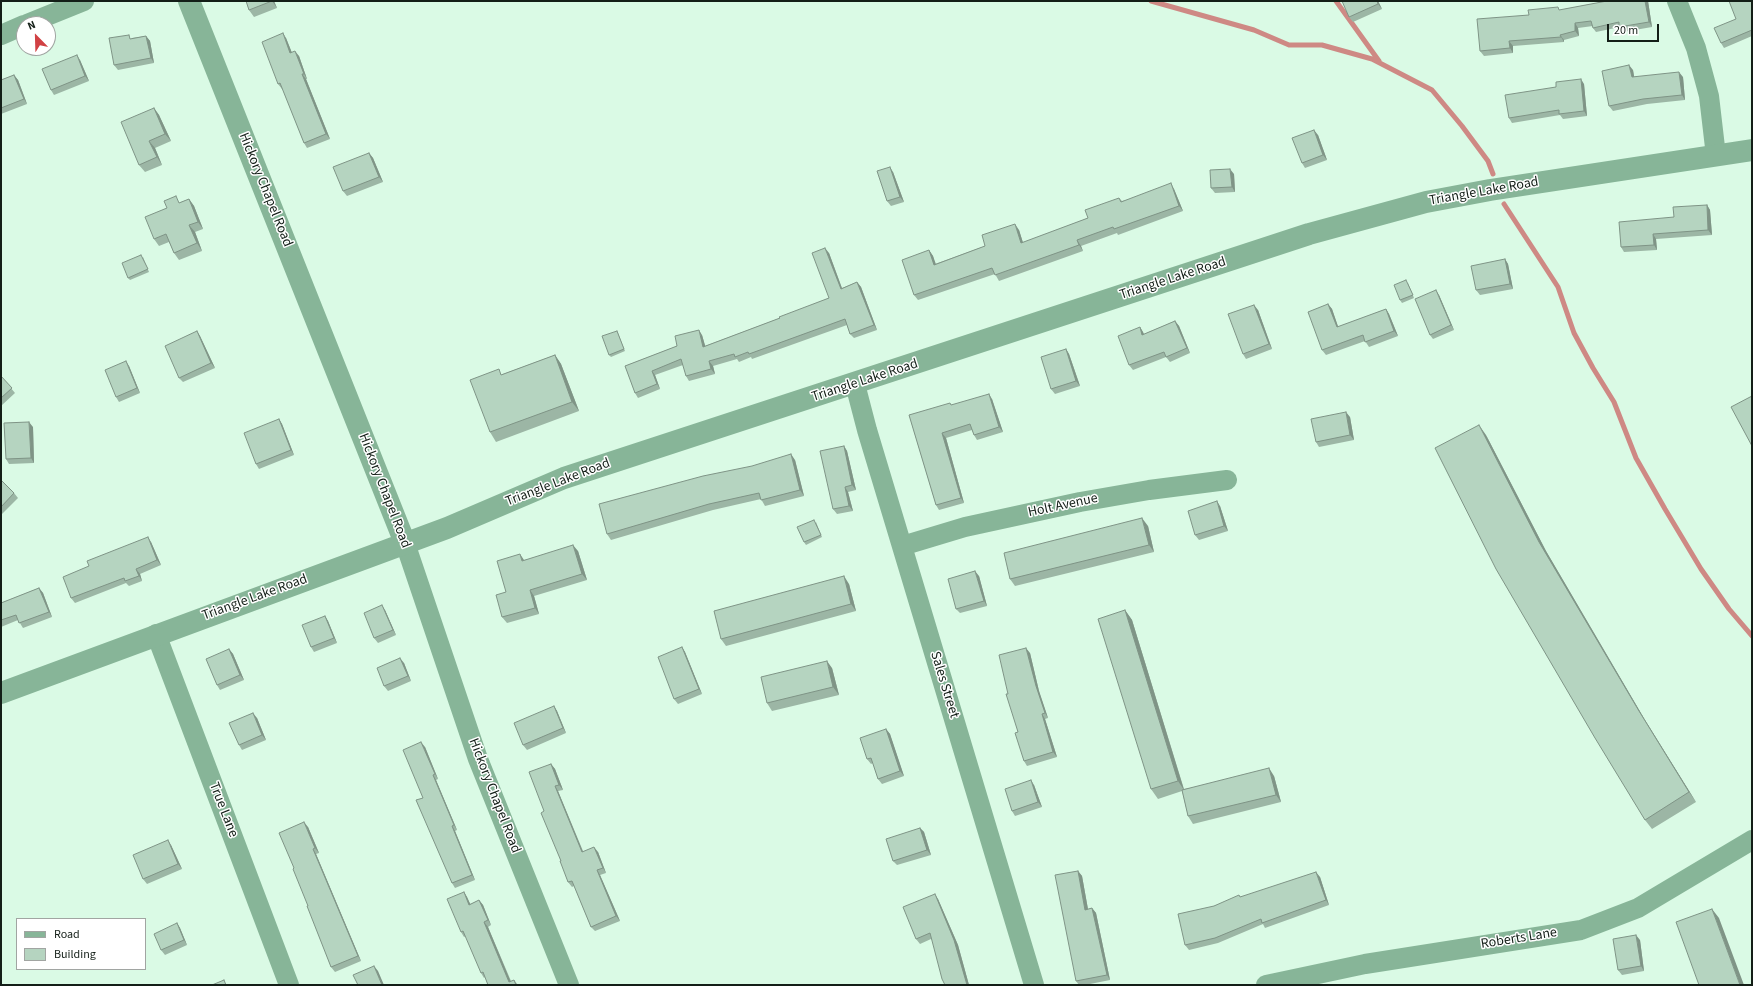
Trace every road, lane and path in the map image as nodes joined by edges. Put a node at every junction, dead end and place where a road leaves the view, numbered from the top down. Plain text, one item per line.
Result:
1 (84, 1) edge
2 (189, 1) edge
3 (1677, 1) edge
4 (47, 16) edge
5 (16, 28) edge
6 (1, 35) edge
7 (1752, 150) edge
8 (1716, 156) junction
9 (855, 384) junction
10 (1228, 480) dead end
11 (405, 543) junction
12 (902, 546) junction
13 (156, 634) junction
14 (1, 692) edge
15 (1752, 840) edge
16 (289, 985) edge
17 (569, 985) edge
18 (1034, 985) edge
19 (1266, 985) edge

1 - 4 street
2 - 11 street, Hickory Chapel Road
3 - 8 street
5 - 6 street
7 - 8 street, Triangle Lake Road
8 - 9 street, Triangle Lake Road
9 - 11 street, Triangle Lake Road
9 - 12 street, Sales Street
10 - 12 street, Holt Avenue
11 - 13 street, Triangle Lake Road
11 - 17 street, Hickory Chapel Road
12 - 18 street, Sales Street
13 - 14 street, Triangle Lake Road
13 - 16 street, True Lane
15 - 19 street, Roberts Lane

